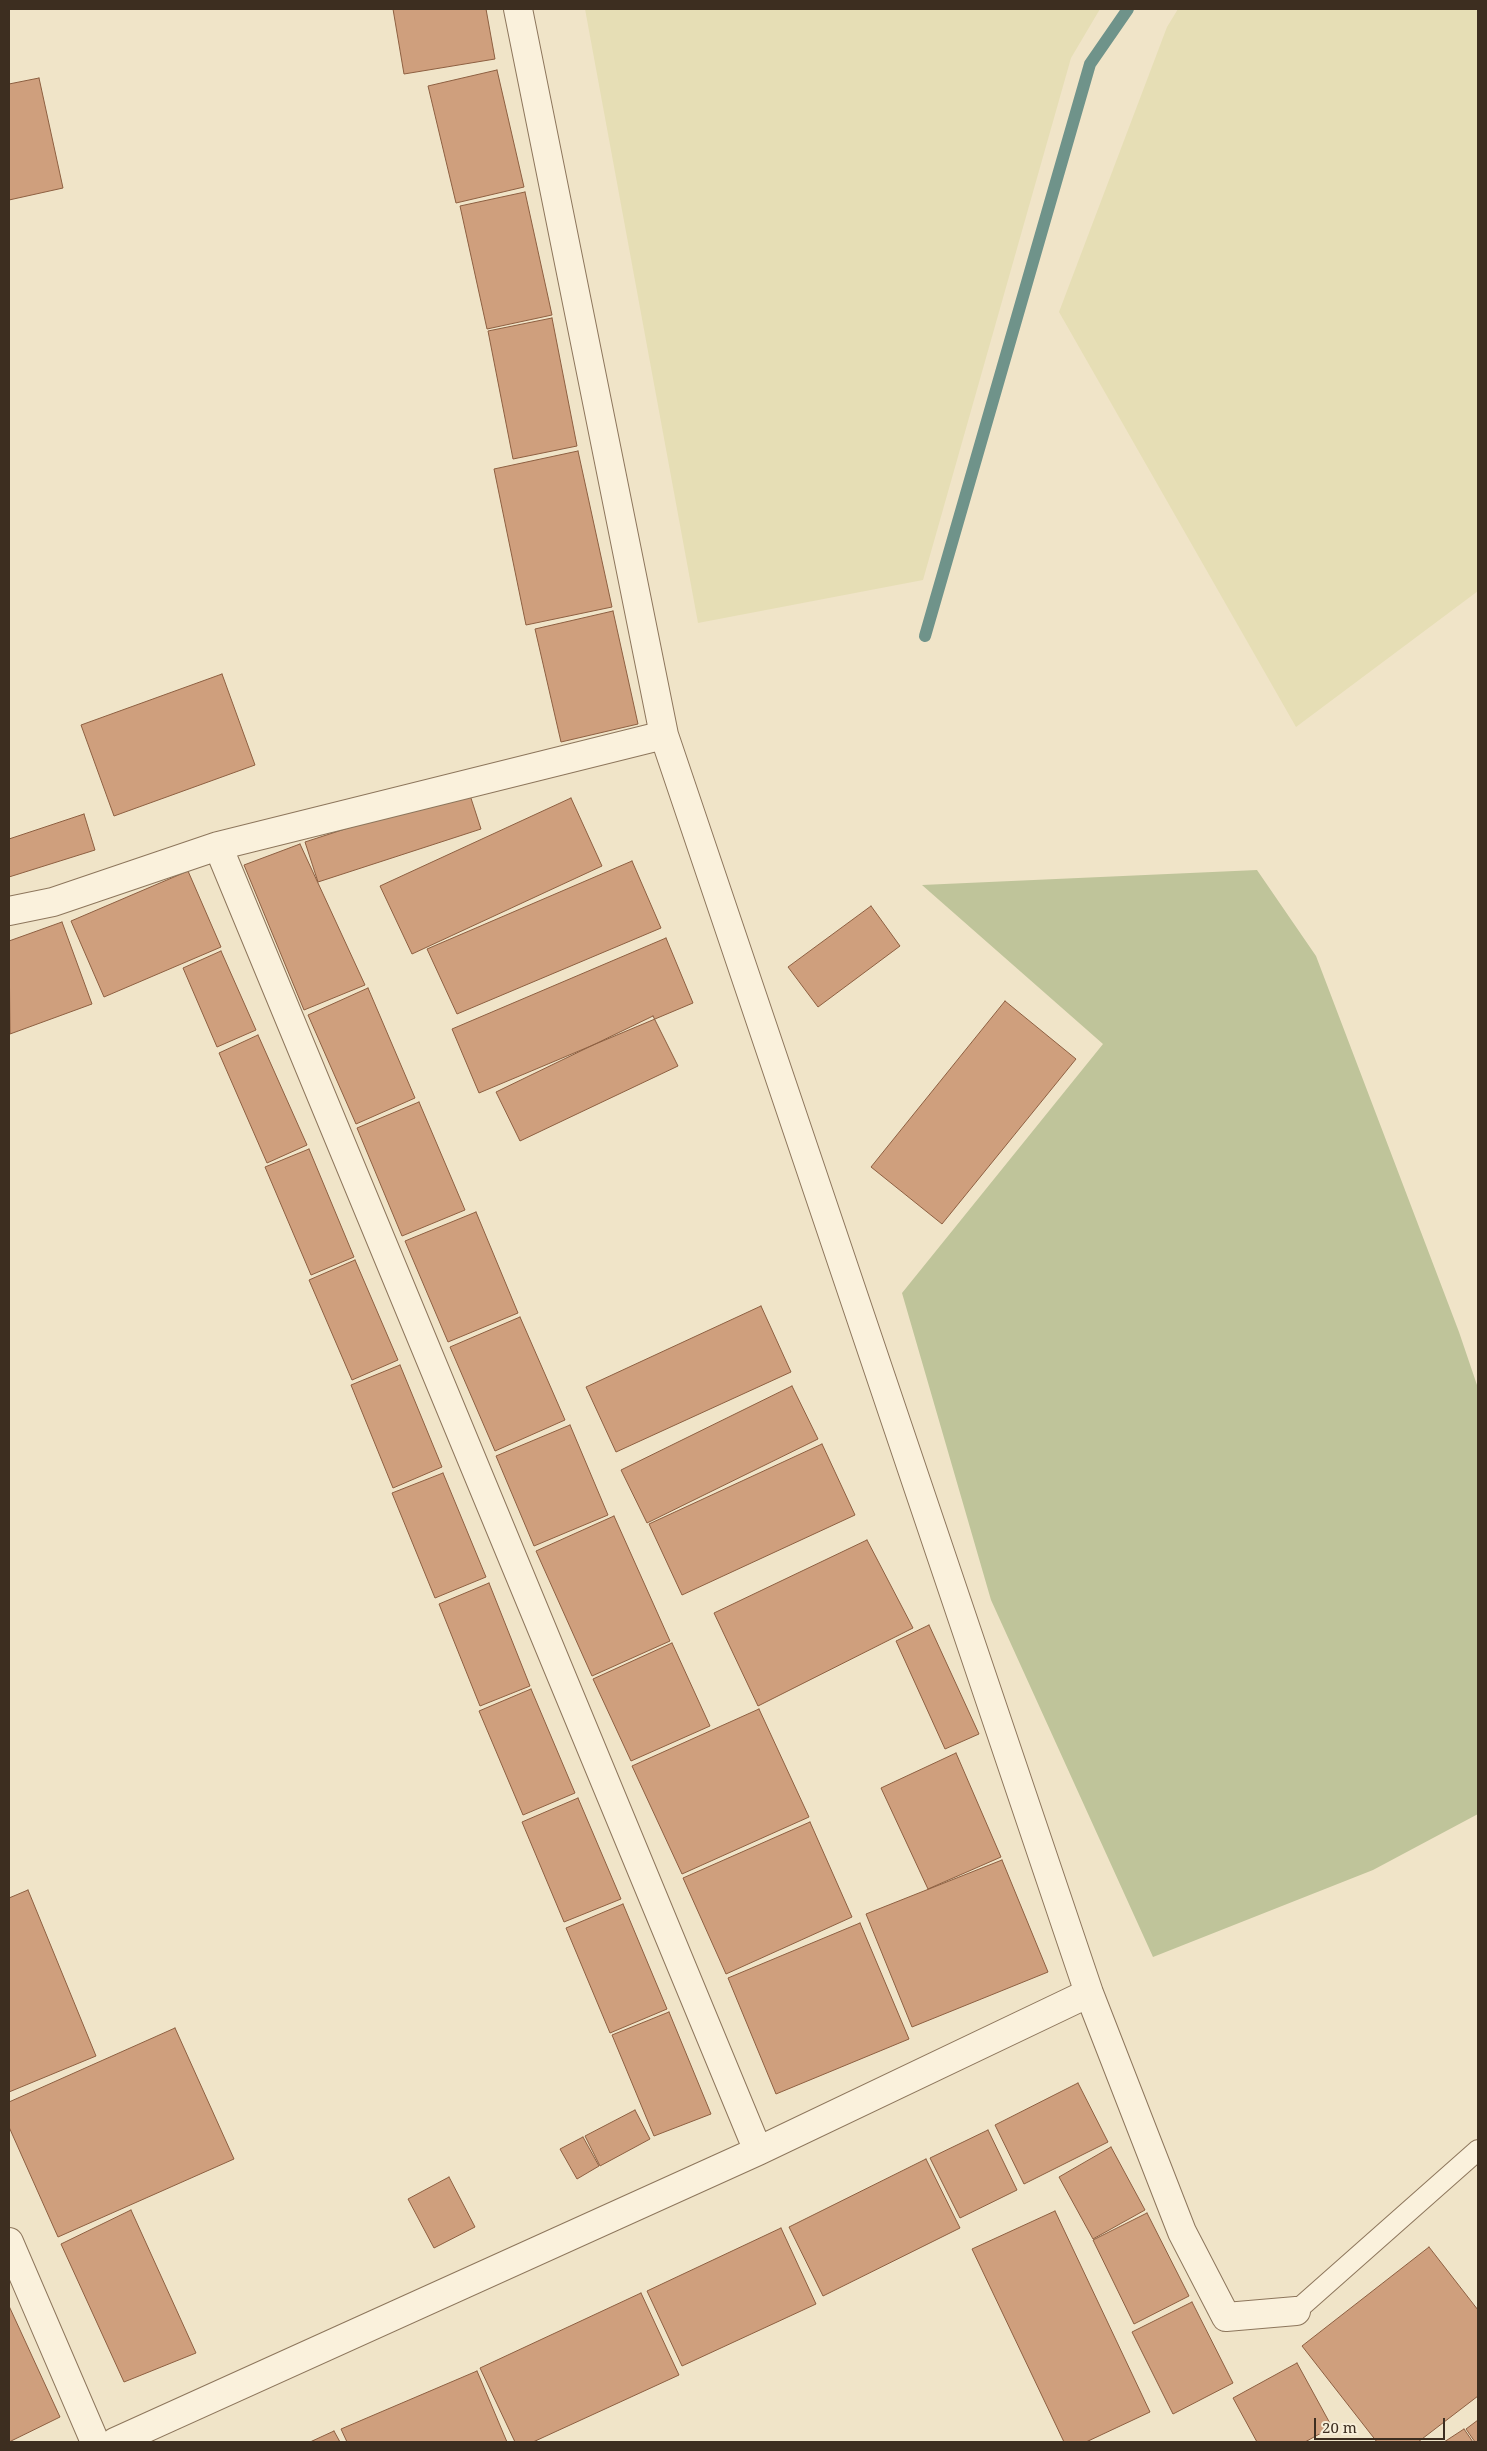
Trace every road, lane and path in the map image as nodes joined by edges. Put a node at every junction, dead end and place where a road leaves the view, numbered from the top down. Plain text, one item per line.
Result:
1 (518, 9) edge
2 (664, 734) junction
3 (218, 846) junction
4 (9, 911) edge
5 (1088, 1993) junction
6 (1478, 2150) edge
7 (758, 2151) junction
8 (9, 2242) edge
9 (1296, 2311) joint
10 (95, 2442) edge
11 (115, 2442) edge

1 - 2 street
2 - 3 street
2 - 5 street
3 - 4 street
3 - 7 street
5 - 7 street
5 - 9 street
6 - 9 lane
7 - 11 street
8 - 10 street

